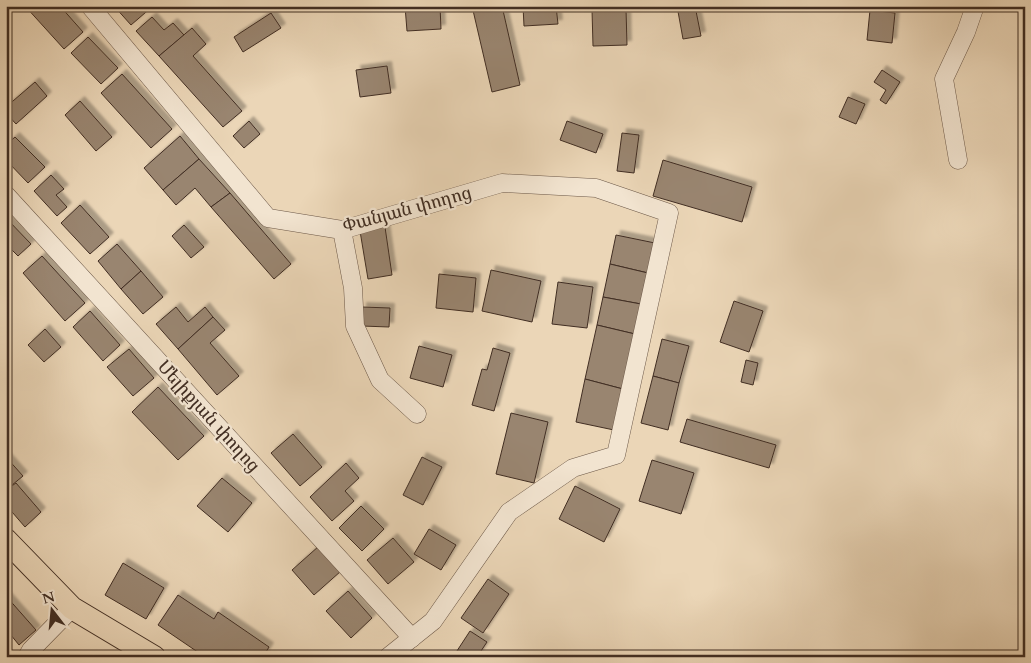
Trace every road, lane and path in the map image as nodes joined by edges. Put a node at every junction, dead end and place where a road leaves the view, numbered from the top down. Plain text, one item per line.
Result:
1 (90, 6) edge
2 (975, 6) edge
3 (958, 160) dead end
4 (6, 194) edge
5 (342, 230) junction
6 (416, 414) dead end
7 (6, 540) edge
8 (72, 608) junction
9 (412, 638) junction
10 (27, 657) edge
11 (154, 657) edge
12 (388, 657) edge

1 - 5 street, Փանյան փողոց
2 - 3 street
4 - 9 street, Մելիքյան փողոց
5 - 6 street
5 - 9 street, Փանյան փողոց
7 - 8 main road
8 - 10 street
8 - 11 main road
9 - 12 street

